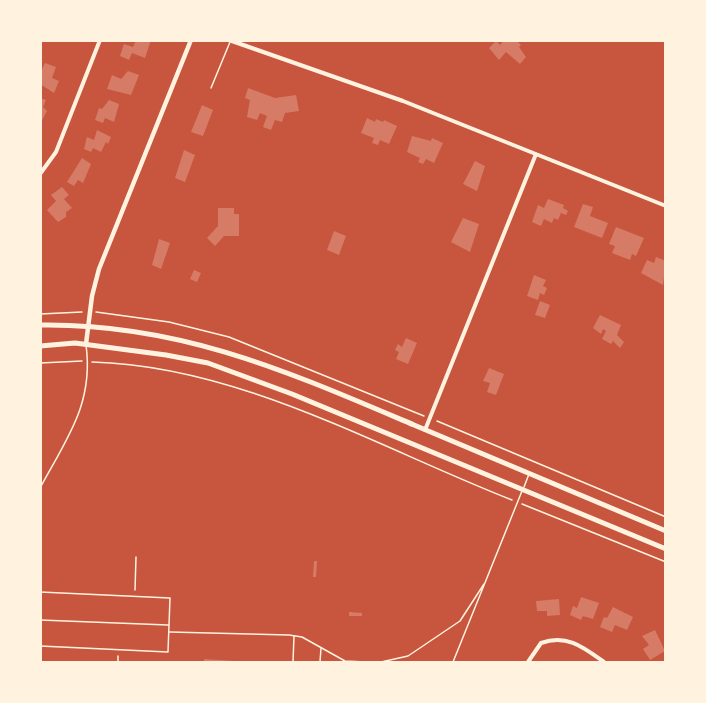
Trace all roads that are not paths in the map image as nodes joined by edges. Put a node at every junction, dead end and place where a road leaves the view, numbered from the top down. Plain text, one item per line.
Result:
1 (100, 40) edge
2 (191, 40) edge
3 (229, 41) edge
4 (211, 88) dead end
5 (536, 154) junction
6 (40, 174) edge
7 (666, 206) edge
8 (40, 325) edge
9 (87, 326) junction
10 (86, 344) junction
11 (40, 346) edge
12 (425, 430) junction
13 (529, 474) junction
14 (40, 488) edge
15 (522, 490) junction
16 (666, 531) edge
17 (666, 549) edge
18 (487, 580) junction
19 (40, 592) edge
20 (40, 620) edge
21 (169, 625) junction
22 (169, 632) junction
23 (294, 636) junction
24 (40, 646) edge
25 (321, 648) junction
26 (345, 662) edge
27 (293, 663) edge
28 (320, 663) edge
29 (366, 663) edge
30 (381, 663) edge
31 (453, 663) edge
32 (528, 663) edge
33 (604, 663) edge

1 - 6 street
2 - 9 street
3 - 4 lane
3 - 5 street
5 - 7 street
5 - 12 street
8 - 9 main road
9 - 10 street
9 - 12 main road
10 - 11 main road
10 - 14 lane
10 - 15 main road
12 - 13 main road
13 - 15 lane
13 - 16 main road
15 - 17 main road
15 - 18 lane
18 - 30 lane
18 - 31 lane
19 - 21 lane
20 - 21 lane
21 - 22 lane
22 - 23 lane
22 - 24 lane
23 - 25 lane
23 - 27 lane
25 - 26 lane
25 - 28 lane
26 - 29 lane
32 - 33 street

